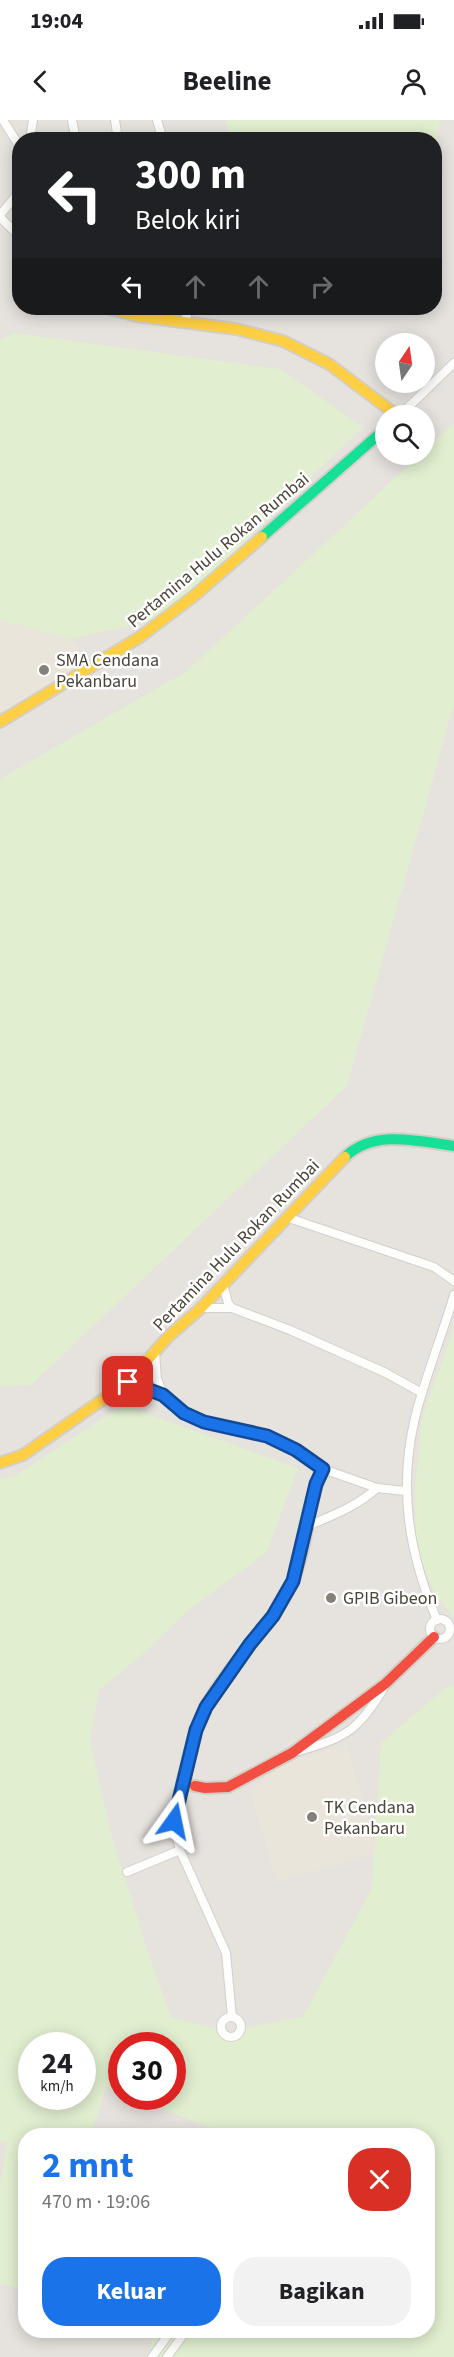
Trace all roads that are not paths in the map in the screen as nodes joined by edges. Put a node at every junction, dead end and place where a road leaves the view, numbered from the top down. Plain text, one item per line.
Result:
1 (3, 120) edge
2 (12, 134) edge
3 (12, 202) edge
4 (0, 216) edge
5 (12, 229) edge
6 (158, 315) edge
7 (187, 315) edge
8 (185, 321) junction
9 (454, 363) edge
10 (386, 405) edge
11 (410, 405) edge
12 (375, 438) edge
13 (0, 722) edge
14 (454, 1146) edge
15 (290, 1218) junction
16 (454, 1281) edge
17 (223, 1284) junction
18 (454, 1295) edge
19 (201, 1308) junction
20 (232, 1308) junction
21 (155, 1353) junction
22 (128, 1382) junction
23 (422, 1393) junction
24 (163, 1395) junction
25 (0, 1463) edge
26 (323, 1469) junction
27 (377, 1488) junction
28 (405, 1491) junction
29 (308, 1526) junction
30 (437, 1620) junction
31 (452, 1633) edge
32 (434, 1637) junction
33 (385, 1684) junction
34 (292, 1753) junction
35 (182, 1783) junction
36 (180, 1850) junction
37 (127, 1872) dead end
38 (232, 2018) dead end
39 (166, 2338) edge
40 (181, 2338) edge
41 (152, 2357) edge
42 (167, 2357) edge

1 - 2 street
3 - 4 street
4 - 5 street
6 - 8 street
7 - 8 street
8 - 10 street
9 - 11 street
12 - 13 street, Pertamina Hulu Rokan Rumbai
14 - 15 street, Pertamina Hulu Rokan Rumbai
15 - 16 street
15 - 17 street, Pertamina Hulu Rokan Rumbai
17 - 19 street, Pertamina Hulu Rokan Rumbai
17 - 20 street
18 - 23 street
19 - 20 street
19 - 21 street, Pertamina Hulu Rokan Rumbai
20 - 23 street
21 - 22 street, Pertamina Hulu Rokan Rumbai
21 - 24 street
22 - 24 street
22 - 25 street, Pertamina Hulu Rokan Rumbai
23 - 28 street
24 - 26 street
26 - 27 street
26 - 29 street
27 - 28 street
27 - 29 street
28 - 30 street
29 - 35 street
30 - 31 street
30 - 32 street
31 - 32 street
32 - 33 street
33 - 34 street
33 - 34 street
34 - 35 street
35 - 36 street
36 - 37 street
36 - 38 street
39 - 41 street
40 - 42 street

